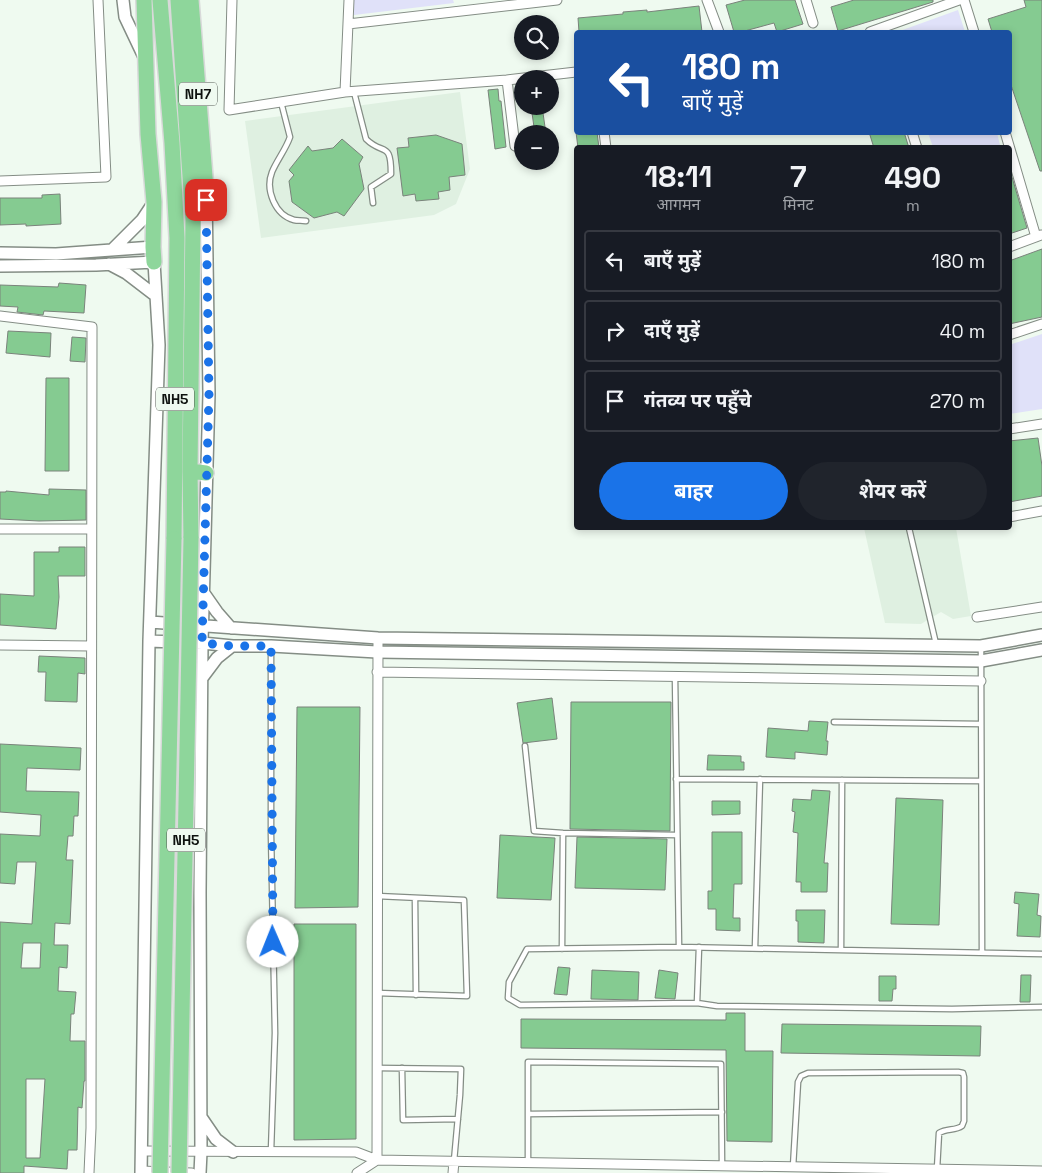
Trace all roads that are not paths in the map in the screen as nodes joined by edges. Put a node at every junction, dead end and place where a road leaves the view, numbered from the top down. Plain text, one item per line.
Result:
1 (98, 0) edge
2 (123, 0) edge
3 (144, 0) edge
4 (160, 0) edge
5 (178, 0) edge
6 (191, 0) edge
7 (232, 0) edge
8 (349, 0) edge
9 (462, 0) edge
10 (557, 0) edge
11 (708, 0) edge
12 (806, 0) edge
13 (958, 0) edge
14 (964, 0) edge
15 (466, 10) junction
16 (813, 23) dead end
17 (348, 24) junction
18 (717, 30) edge
19 (883, 30) edge
20 (973, 30) edge
21 (164, 53) junction
22 (146, 58) junction
23 (574, 72) edge
24 (507, 80) junction
25 (350, 92) junction
26 (281, 102) junction
27 (514, 138) edge
28 (1012, 160) edge
29 (0, 181) edge
30 (206, 189) junction
31 (154, 202) junction
32 (373, 203) dead end
33 (193, 220) junction
34 (306, 221) dead end
35 (1039, 236) edge
36 (1012, 246) edge
37 (153, 247) junction
38 (112, 250) junction
39 (0, 253) edge
40 (154, 262) junction
41 (109, 264) junction
42 (0, 266) edge
43 (156, 296) junction
44 (0, 316) edge
45 (1042, 324) edge
46 (1012, 334) edge
47 (1042, 424) edge
48 (1012, 429) edge
49 (190, 471) junction
50 (206, 473) junction
51 (1042, 511) edge
52 (1012, 516) edge
53 (0, 529) edge
54 (91, 529) junction
55 (909, 530) edge
56 (203, 592) junction
57 (1042, 606) edge
58 (977, 617) dead end
59 (150, 622) junction
60 (202, 625) junction
61 (231, 628) junction
62 (1042, 635) edge
63 (378, 638) junction
64 (149, 641) junction
65 (202, 643) junction
66 (0, 645) edge
67 (90, 646) junction
68 (232, 646) junction
69 (271, 646) junction
70 (936, 646) junction
71 (981, 646) junction
72 (1042, 650) edge
73 (377, 652) junction
74 (981, 661) junction
75 (377, 672) junction
76 (675, 676) junction
77 (202, 678) junction
78 (981, 681) junction
79 (834, 722) dead end
80 (981, 724) junction
81 (525, 746) dead end
82 (676, 779) junction
83 (760, 779) junction
84 (842, 780) junction
85 (981, 781) junction
86 (563, 834) junction
87 (676, 835) junction
88 (377, 896) junction
89 (415, 898) junction
90 (679, 947) junction
91 (699, 947) junction
92 (755, 948) junction
93 (562, 949) junction
94 (841, 950) junction
95 (982, 953) junction
96 (1042, 954) edge
97 (377, 994) junction
98 (416, 995) junction
99 (698, 1003) junction
100 (1042, 1007) edge
101 (377, 1068) junction
102 (402, 1068) junction
103 (722, 1112) junction
104 (528, 1114) junction
105 (201, 1118) junction
106 (458, 1119) junction
107 (141, 1151) junction
108 (270, 1151) junction
109 (201, 1152) junction
110 (233, 1152) junction
111 (377, 1160) junction
112 (454, 1161) junction
113 (528, 1162) junction
114 (722, 1166) junction
115 (663, 1169) edge
116 (799, 1169) edge
117 (937, 1169) junction
118 (748, 1170) edge
119 (818, 1170) edge
120 (874, 1170) edge
121 (899, 1170) edge
122 (1042, 1171) edge
123 (141, 1172) edge
124 (88, 1173) edge
125 (160, 1173) edge
126 (179, 1173) edge
127 (192, 1173) edge
128 (200, 1173) edge
129 (357, 1173) edge
130 (453, 1173) edge

1 - 29 street
2 - 22 street
3 - 22 highway
4 - 21 highway, NH5
5 - 33 highway, NH5
6 - 30 highway, NH7
7 - 26 street
8 - 17 street
9 - 15 street
10 - 15 street
11 - 18 street
12 - 16 street
13 - 19 street
14 - 20 street
15 - 17 street
17 - 25 street
21 - 22 highway
21 - 125 highway, NH5, bridge
22 - 31 highway
23 - 24 street
24 - 25 street
24 - 27 street
25 - 26 street
25 - 32 lane
26 - 34 lane
28 - 35 street
30 - 33 highway, NH7
30 - 50 street
31 - 37 highway
31 - 38 street
33 - 49 highway, NH5
35 - 36 street
37 - 38 street
37 - 40 highway
38 - 39 street
40 - 41 street
40 - 43 street
41 - 42 street
41 - 43 street
43 - 59 street
44 - 54 street
45 - 46 street
47 - 48 street
49 - 50 highway
49 - 126 highway, NH5, bridge
50 - 56 street
51 - 52 street
53 - 54 street
54 - 67 street
55 - 70 lane
56 - 60 street
56 - 61 street
57 - 58 street
59 - 60 street
59 - 64 street
60 - 61 street
60 - 65 street
61 - 63 street
62 - 71 street
63 - 70 street
63 - 73 street
64 - 65 street
64 - 107 street
65 - 68 street
65 - 77 street
66 - 67 street
67 - 124 street
68 - 69 street
68 - 77 street
69 - 73 street
69 - 108 lane
70 - 71 street
71 - 74 lane
72 - 74 street
73 - 74 street
73 - 75 street
74 - 78 lane
75 - 76 street
75 - 88 street
76 - 78 street
76 - 82 lane
77 - 105 street
78 - 80 lane
79 - 80 lane
80 - 85 lane
81 - 86 lane
82 - 83 lane
82 - 87 lane
83 - 84 lane
83 - 92 lane
84 - 85 lane
84 - 94 lane
85 - 95 lane
86 - 87 lane
86 - 93 lane
87 - 90 lane
88 - 89 lane
88 - 97 street
89 - 98 lane
89 - 98 lane
90 - 91 lane
90 - 93 lane
91 - 92 lane
91 - 99 lane
92 - 94 lane
93 - 99 lane
94 - 95 lane
95 - 96 lane
97 - 98 lane
97 - 101 street
99 - 100 lane
101 - 102 lane
101 - 111 street
102 - 106 lane
102 - 106 lane
103 - 104 lane
103 - 104 lane
103 - 114 lane
104 - 113 lane
105 - 109 street
105 - 110 street
106 - 112 lane
107 - 109 street
107 - 123 street
108 - 110 street
108 - 111 street
109 - 110 street
109 - 128 street
111 - 112 street
111 - 129 street
112 - 113 street
112 - 130 street
113 - 115 street
114 - 115 street
114 - 118 street
116 - 117 lane
116 - 118 street
116 - 119 street
117 - 121 street
117 - 122 street
119 - 120 street
120 - 121 street
123 - 127 street

